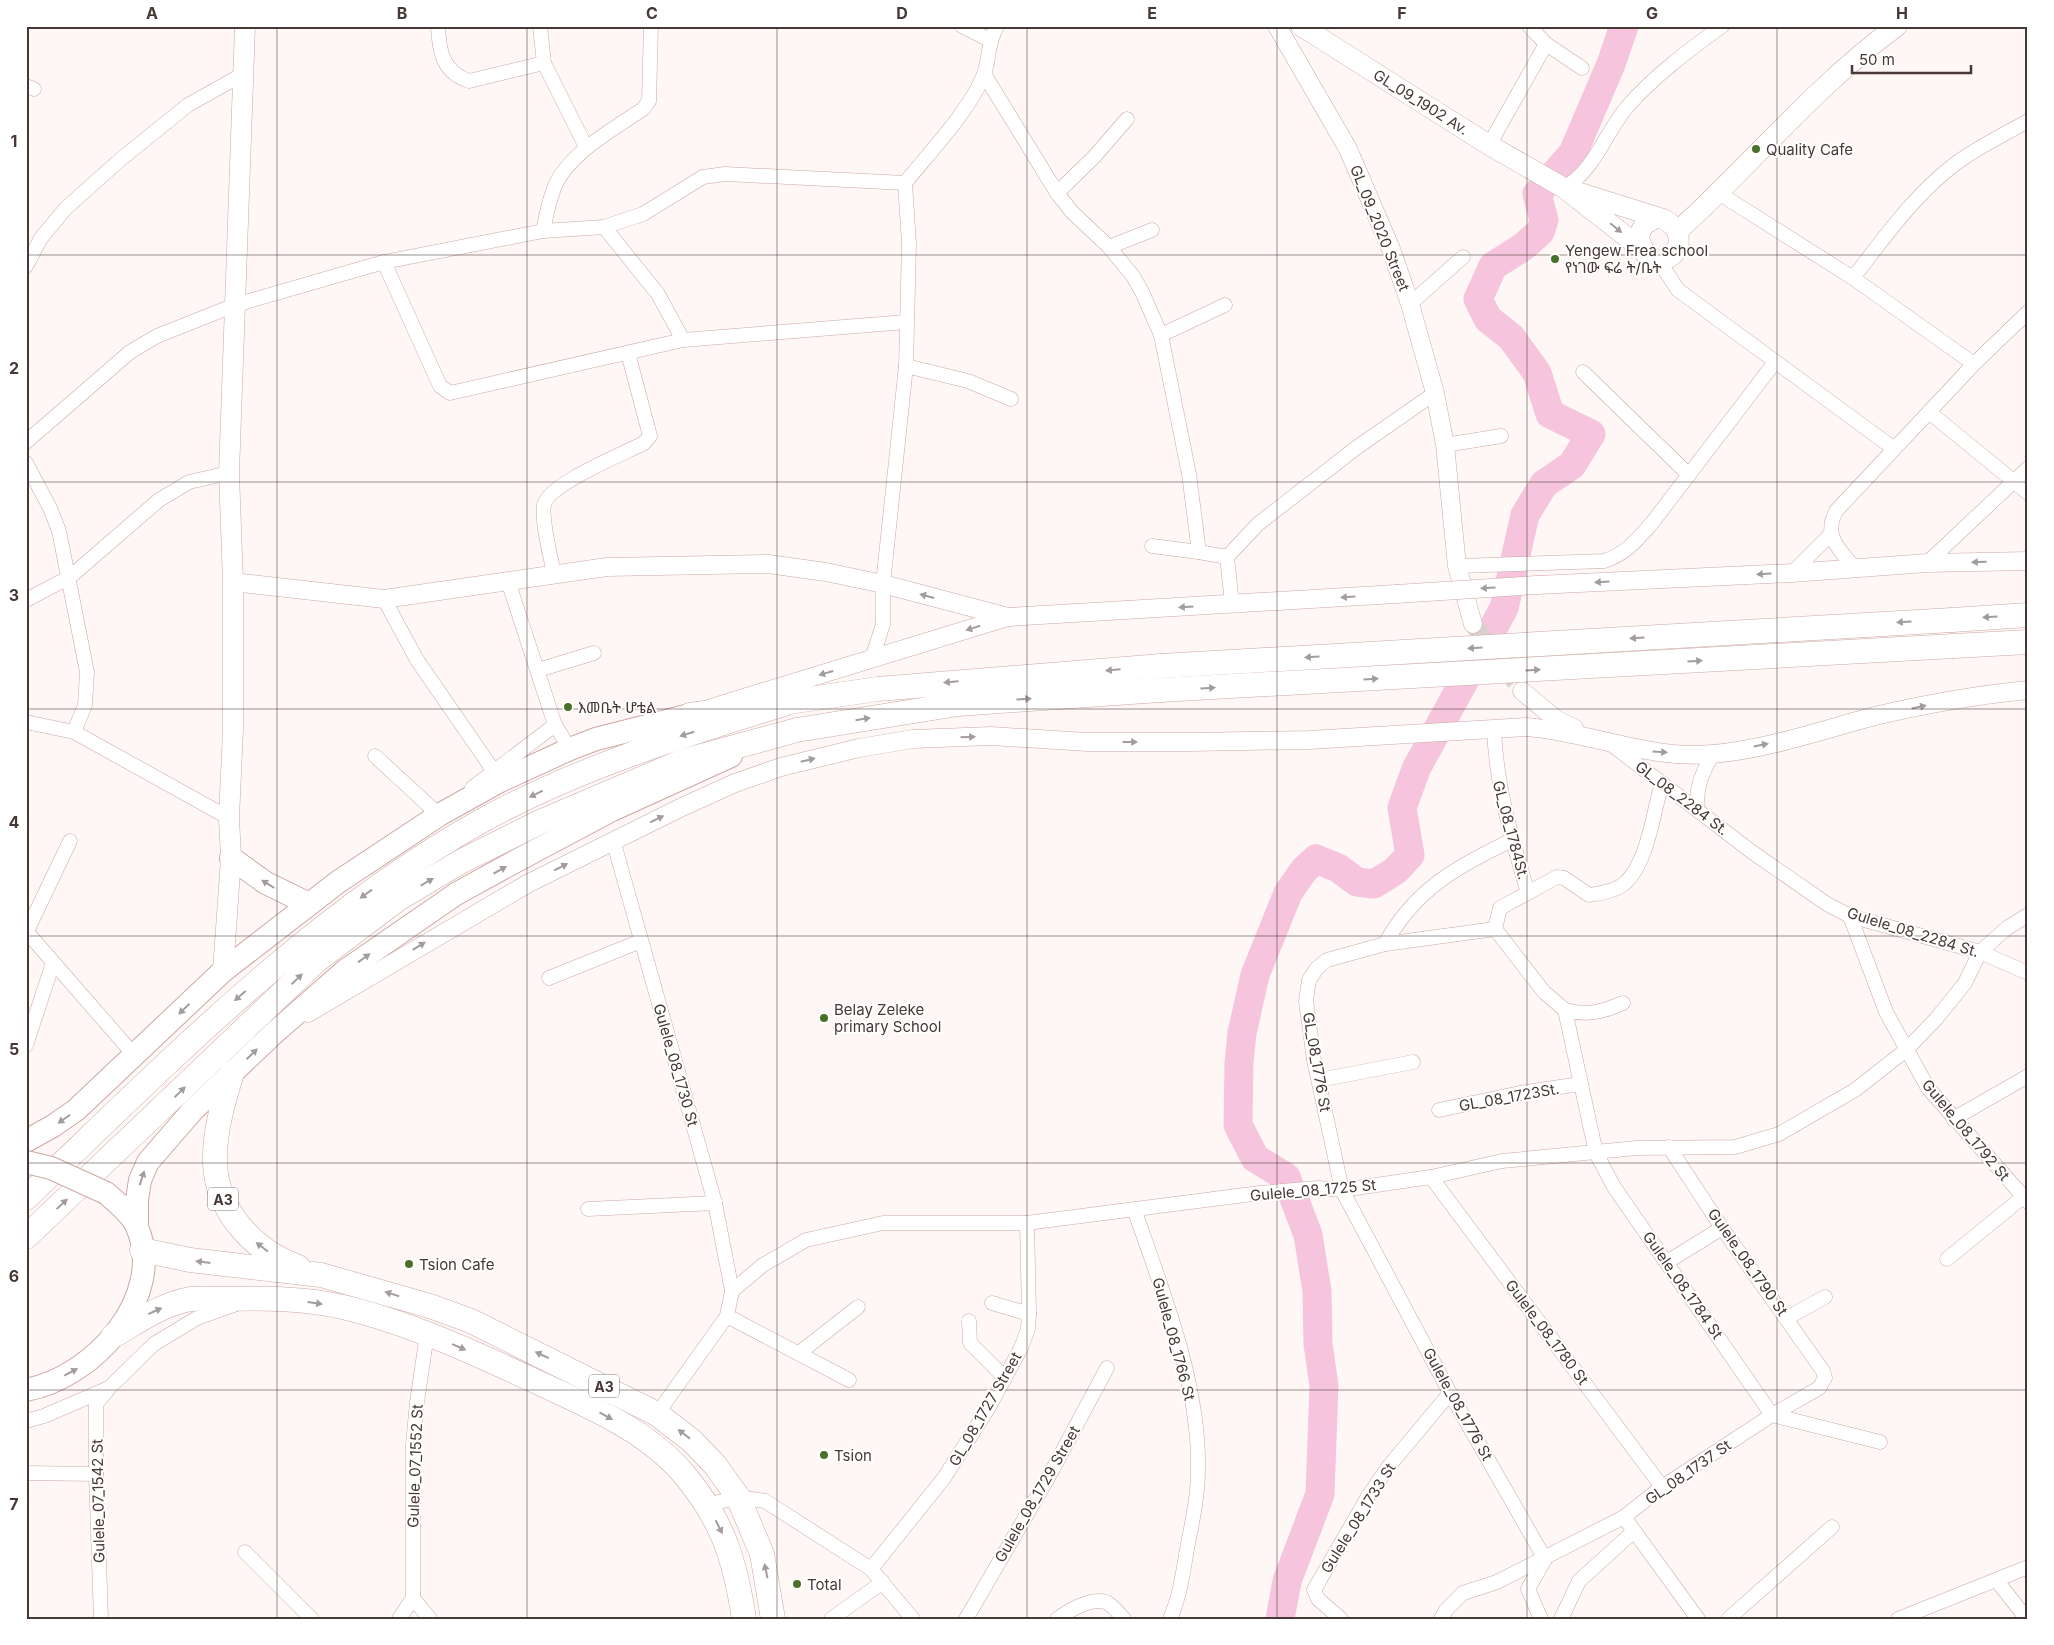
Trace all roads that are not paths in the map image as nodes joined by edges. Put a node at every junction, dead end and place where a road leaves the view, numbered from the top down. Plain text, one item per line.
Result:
1 (245, 26) edge
2 (438, 26) edge
3 (540, 26) edge
4 (650, 26) edge
5 (962, 26) edge
6 (997, 26) edge
7 (1278, 26) edge
8 (1301, 26) edge
9 (1529, 26) edge
10 (1722, 26) edge
11 (1896, 26) edge
12 (990, 40) junction
13 (1546, 44) junction
14 (544, 63) junction
15 (1582, 68) dead end
16 (245, 73) junction
17 (984, 74) junction
18 (1127, 119) dead end
19 (2028, 121) edge
20 (1489, 145) junction
21 (586, 147) junction
22 (905, 183) junction
23 (1564, 188) junction
24 (1057, 193) junction
25 (1720, 194) junction
26 (1657, 217) junction
27 (604, 227) junction
28 (1152, 230) dead end
29 (543, 231) junction
30 (1678, 231) junction
31 (26, 237) edge
32 (41, 238) junction
33 (1109, 247) junction
34 (1642, 249) junction
35 (1463, 257) dead end
36 (1658, 260) junction
37 (384, 262) junction
38 (26, 266) edge
39 (1853, 278) junction
40 (1410, 304) junction
41 (235, 305) junction
42 (1225, 305) dead end
43 (2026, 318) edge
44 (906, 322) junction
45 (1161, 335) junction
46 (683, 340) junction
47 (628, 353) junction
48 (1775, 362) junction
49 (1974, 364) junction
50 (906, 366) junction
51 (1583, 372) dead end
52 (1435, 393) junction
53 (1011, 399) dead end
54 (1929, 412) junction
55 (1501, 436) dead end
56 (26, 442) edge
57 (1445, 445) junction
58 (1893, 448) junction
59 (26, 463) edge
60 (2028, 468) edge
61 (229, 473) junction
62 (1689, 475) junction
63 (2015, 480) junction
64 (2028, 493) edge
65 (1830, 535) junction
66 (1152, 546) dead end
67 (1200, 552) junction
68 (1227, 556) junction
69 (2028, 560) edge
70 (1927, 563) junction
71 (1457, 566) junction
72 (1854, 568) junction
73 (1792, 573) junction
74 (554, 574) junction
75 (70, 577) junction
76 (508, 581) junction
77 (233, 582) junction
78 (883, 584) junction
79 (384, 599) junction
80 (26, 600) edge
81 (1232, 604) junction
82 (2028, 615) edge
83 (1008, 617) junction
84 (1473, 624) tunnel mouth
85 (2028, 642) edge
86 (594, 653) dead end
87 (872, 659) junction
88 (538, 670) junction
89 (2028, 690) edge
90 (1522, 691) tunnel mouth
91 (784, 704) junction
92 (1536, 705) junction
93 (690, 715) junction
94 (26, 722) edge
95 (555, 725) junction
96 (1527, 727) junction
97 (1494, 729) junction
98 (798, 730) junction
99 (74, 732) junction
100 (1612, 745) junction
101 (570, 749) junction
102 (1713, 754) junction
103 (375, 756) dead end
104 (493, 770) junction
105 (1662, 783) junction
106 (1696, 802) junction
107 (439, 815) junction
108 (229, 818) junction
109 (613, 840) junction
110 (1512, 840) junction
111 (70, 841) dead end
112 (1752, 852) joint
113 (231, 858) junction
114 (1528, 894) junction
115 (308, 904) junction
116 (2028, 915) edge
117 (1850, 916) junction
118 (1495, 930) junction
119 (26, 931) edge
120 (641, 941) junction
121 (1386, 944) junction
122 (1980, 952) junction
123 (53, 963) junction
124 (223, 971) junction
125 (2028, 973) edge
126 (549, 978) dead end
127 (1623, 1002) dead end
128 (1565, 1010) junction
129 (272, 1034) junction
130 (26, 1045) edge
131 (1906, 1050) junction
132 (135, 1056) junction
133 (1414, 1062) dead end
134 (232, 1074) junction
135 (2028, 1076) edge
136 (1319, 1080) junction
137 (1580, 1084) junction
138 (1439, 1110) dead end
139 (1953, 1119) junction
140 (26, 1141) edge
141 (1669, 1147) junction
142 (1596, 1153) junction
143 (26, 1162) edge
144 (1431, 1176) junction
145 (1342, 1190) junction
146 (26, 1198) edge
147 (2026, 1200) edge
148 (714, 1202) junction
149 (588, 1209) dead end
150 (1134, 1209) junction
151 (1028, 1223) junction
152 (137, 1226) junction
153 (1722, 1228) junction
154 (26, 1237) edge
155 (142, 1250) junction
156 (1947, 1259) dead end
157 (1667, 1262) junction
158 (321, 1275) junction
159 (732, 1291) junction
160 (1825, 1297) dead end
161 (253, 1298) junction
162 (992, 1303) dead end
163 (858, 1307) dead end
164 (1029, 1314) junction
165 (727, 1316) junction
166 (1787, 1318) junction
167 (969, 1321) dead end
168 (427, 1334) junction
169 (113, 1336) junction
170 (799, 1353) junction
171 (1107, 1368) dead end
172 (1005, 1378) junction
173 (1825, 1378) joint
174 (849, 1380) dead end
175 (109, 1388) junction
176 (26, 1390) edge
177 (1450, 1393) junction
178 (657, 1414) junction
179 (1772, 1415) junction
180 (26, 1421) edge
181 (1880, 1442) dead end
182 (26, 1472) edge
183 (96, 1474) junction
184 (1662, 1487) junction
185 (738, 1497) junction
186 (707, 1505) junction
187 (1624, 1517) junction
188 (1832, 1527) dead end
189 (1634, 1531) junction
190 (245, 1552) dead end
191 (1545, 1559) junction
192 (2028, 1567) edge
193 (871, 1569) junction
194 (1997, 1581) junction
195 (883, 1582) junction
196 (413, 1598) junction
197 (1901, 1618) edge
198 (101, 1619) edge
199 (312, 1619) edge
200 (399, 1619) edge
201 (430, 1619) edge
202 (744, 1619) edge
203 (773, 1619) edge
204 (831, 1619) edge
205 (913, 1619) edge
206 (966, 1619) edge
207 (1057, 1619) edge
208 (1124, 1619) edge
209 (1170, 1619) edge
210 (1341, 1619) edge
211 (1441, 1619) edge
212 (1542, 1619) edge
213 (1561, 1619) edge
214 (1698, 1619) edge
215 (1728, 1619) edge
216 (2026, 1619) edge

1 - 16 main road
2 - 14 street
3 - 14 street
4 - 21 street
5 - 12 street
6 - 12 street
7 - 40 street, GL_09_2020 Street
8 - 20 main road, GL_09_1902 Av.
9 - 13 street
10 - 23 street
11 - 25 main road
12 - 17 street
13 - 15 street
13 - 20 street
14 - 21 street
16 - 32 street
16 - 41 main road
17 - 22 street
17 - 24 street
18 - 24 street
19 - 39 street
20 - 23 main road, GL_09_1902 Av.
21 - 29 street
22 - 27 street
22 - 44 street
23 - 26 main road
23 -> 34 main road
24 - 33 street
25 - 30 main road
25 - 39 street
26 - 30 main road
26 - 34 main road
27 - 29 street
27 - 46 street
28 - 33 street
29 - 37 street
30 - 36 main road
31 - 32 street
32 - 38 street
33 - 45 street
34 - 36 main road
35 - 40 street
36 - 48 street
37 - 41 street
37 - 47 street
39 - 49 street
40 - 52 street, GL_09_2020 Street
41 - 56 street
41 - 61 main road
42 - 45 street
43 - 49 street
44 - 46 street
44 - 50 street
45 - 67 street
46 - 47 street
47 - 74 street
48 - 58 street
48 - 62 street
49 - 54 street
50 - 53 street
50 - 78 street
51 - 62 street
52 - 57 street, GL_09_2020 Street
52 - 68 street
54 - 58 street
54 - 63 street
55 - 57 street
57 - 71 street, GL_09_2020 Street
58 - 65 street
59 - 75 street
60 - 63 street
61 - 75 street
61 - 77 main road
62 - 71 street
63 - 64 street
63 - 70 street
65 - 72 street
65 - 73 street
66 - 67 street
67 - 68 street
68 - 81 street
69 -> 70 street
70 - 72 street
71 - 84 street, GL_09_2020 Street
72 - 73 street
73 -> 81 street, bridge
74 - 76 street
74 - 78 street
75 - 80 street
75 - 99 street
76 - 79 street
76 - 88 street
77 - 79 street
77 - 108 main road
83 -> 78 street
78 - 87 street
79 - 104 street
81 -> 83 street
82 -> 91 highway, bridge
83 -> 87 street
98 -> 85 highway, bridge
86 - 88 street
87 -> 93 street
88 - 95 street
102 -> 89 street
90 - 92 street
91 - 93 highway
91 -> 146 highway
92 - 96 street
92 - 100 street
93 - 101 main road
94 - 99 street
95 - 101 street
95 - 104 street
96 - 97 street
96 - 100 street
109 -> 97 street
97 - 110 street, GL_08_1784St.
129 -> 98 main road
154 -> 98 highway
99 - 108 street
100 -> 102 street
100 - 105 street, GL_08_2284 St.
101 - 107 main road
102 - 106 street
103 - 107 street
104 - 107 street
105 - 106 street, GL_08_2284 St.
105 - 114 street
106 - 112 street, GL_08_2284 St.
107 - 115 main road
108 - 113 main road
109 - 120 street, Gulele_08_1730 St
129 -> 109 street
110 - 114 street, GL_08_1784St.
110 - 121 street
111 - 119 street
112 - 117 street, Gulele_08_2284 St.
115 -> 113 main road
113 - 124 main road
114 - 118 street, GL_08_1784St.
115 - 124 main road
116 - 122 street
117 - 122 street, Gulele_08_2284 St.
117 - 131 street, Gulele_08_1792 St
118 - 121 street, GL_08_1776 St
118 - 128 street
119 - 123 street
120 - 126 street
120 - 148 street, Gulele_08_1730 St
121 - 136 street, GL_08_1776 St
122 - 125 street, Gulele_08_2284 St.
122 - 131 street, Gulele_08_1725 St
123 - 130 street
123 - 132 street
124 -> 132 main road
127 - 128 street
128 - 137 street
134 -> 129 main road
131 - 139 street, Gulele_08_1792 St
131 - 141 street, Gulele_08_1725 St
132 -> 140 main road
133 - 136 street
152 -> 134 main road
158 -> 134 highway, A3
135 - 139 street
136 - 145 street, GL_08_1776 St
137 - 138 street, GL_08_1723St.
137 - 142 street
139 - 147 street, Gulele_08_1792 St
141 - 142 street, Gulele_08_1725 St
141 - 153 street, Gulele_08_1790 St
142 - 144 street, Gulele_08_1725 St
142 - 157 street, Gulele_08_1784 St
143 - 152 main road, bridge
144 - 145 street, Gulele_08_1725 St
144 - 184 street, Gulele_08_1780 St
145 - 150 street, Gulele_08_1725 St
145 - 177 street, Gulele_08_1776 St
147 - 156 street
148 - 149 street
148 - 159 street, Gulele_08_1730 St
150 - 151 street, Gulele_08_1725 St
150 - 209 street, Gulele_08_1766 St
151 - 159 street, Gulele_08_1725 St
151 - 164 street, GL_08_1727 Street
152 - 155 main road
153 - 157 street
153 - 166 street, Gulele_08_1790 St
158 -> 155 highway, A3
155 - 169 main road
157 - 179 street, Gulele_08_1784 St
178 -> 158 highway, A3
159 - 165 street
160 - 166 street
161 -> 168 highway, A3
169 -> 161 highway, A3
161 - 175 street
162 - 164 street
163 - 170 street
164 - 172 street, GL_08_1727 Street
165 - 170 street
165 - 178 street
166 - 173 street, Gulele_08_1790 St
167 - 172 street
168 -> 186 highway, A3
168 - 196 street, Gulele_07_1552 St
176 -> 169 main road
170 - 174 street
171 - 206 street, Gulele_08_1729 Street
172 - 193 street, GL_08_1727 Street
173 - 179 street, GL_08_1737 St
175 - 180 street
175 - 183 street, Gulele_07_1542 St
177 - 191 street, Gulele_08_1776 St
177 - 210 street, Gulele_08_1733 St
185 -> 178 highway, A3
179 - 181 street
179 - 184 street, GL_08_1737 St
182 - 183 street
183 - 198 street, Gulele_07_1542 St
184 - 187 street, GL_08_1737 St
185 - 186 street
185 - 193 street
203 -> 185 highway, A3
186 -> 202 highway, A3
187 - 189 street
187 - 191 street, GL_08_1737 St
188 - 215 street
189 - 213 street
189 - 214 street
190 - 199 street
191 - 211 street, GL_08_1737 St
191 - 212 street
192 - 194 street
193 - 195 street
194 - 197 street
194 - 216 street
195 - 204 street
195 - 205 street
196 - 200 street
196 - 201 street
207 - 208 street

